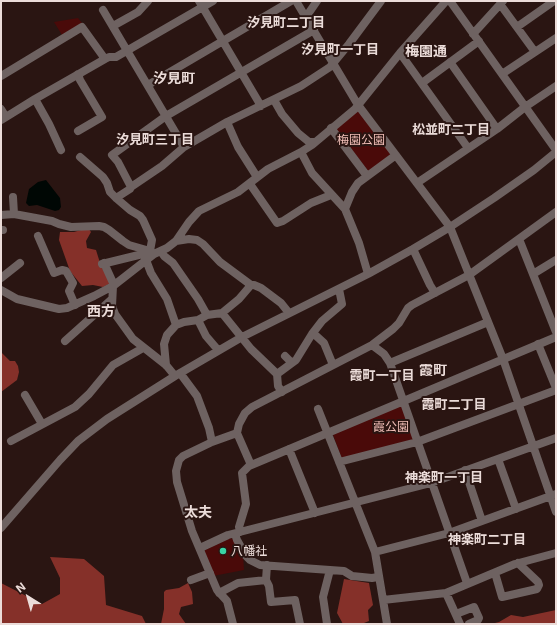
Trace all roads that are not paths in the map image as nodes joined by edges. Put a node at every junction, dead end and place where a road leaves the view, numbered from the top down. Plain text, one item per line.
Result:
1 (148, 1) edge
2 (213, 1) edge
3 (291, 1) edge
4 (296, 1) edge
5 (317, 1) edge
6 (381, 1) edge
7 (446, 1) edge
8 (450, 1) edge
9 (554, 1) edge
10 (502, 2) edge
11 (201, 4) edge
12 (103, 10) dead end
13 (306, 16) junction
14 (113, 26) junction
15 (517, 27) junction
16 (314, 30) junction
17 (473, 34) junction
18 (556, 38) edge
19 (223, 41) junction
20 (479, 41) junction
21 (128, 51) junction
22 (535, 52) junction
23 (400, 53) junction
24 (105, 59) junction
25 (450, 62) junction
26 (333, 64) junction
27 (241, 72) junction
28 (78, 74) junction
29 (502, 74) junction
30 (1, 76) edge
31 (422, 83) junction
32 (148, 85) junction
33 (556, 86) edge
34 (35, 99) junction
35 (274, 100) junction
36 (358, 105) junction
37 (261, 106) junction
38 (525, 107) junction
39 (1, 109) edge
40 (166, 116) junction
41 (3, 119) edge
42 (227, 122) junction
43 (331, 128) junction
44 (497, 129) junction
45 (78, 131) dead end
46 (314, 142) junction
47 (184, 147) junction
48 (468, 148) junction
49 (62, 150) dead end
50 (556, 151) edge
51 (301, 152) junction
52 (396, 155) junction
53 (80, 157) dead end
54 (367, 176) junction
55 (257, 177) junction
56 (417, 183) junction
57 (250, 184) junction
58 (131, 187) junction
59 (331, 195) junction
60 (13, 196) dead end
61 (116, 198) junction
62 (345, 209) junction
63 (556, 212) edge
64 (14, 214) junction
65 (1, 216) edge
66 (450, 227) junction
67 (38, 236) dead end
68 (519, 239) junction
69 (176, 241) junction
70 (413, 249) junction
71 (154, 252) junction
72 (146, 260) junction
73 (556, 260) edge
74 (20, 263) dead end
75 (368, 274) junction
76 (469, 274) junction
77 (533, 274) junction
78 (1, 278) edge
79 (113, 285) junction
80 (252, 285) junction
81 (339, 289) junction
82 (1, 290) edge
83 (435, 293) junction
84 (112, 299) junction
85 (75, 305) junction
86 (222, 312) junction
87 (289, 313) junction
88 (207, 315) junction
89 (198, 320) junction
90 (488, 322) junction
91 (176, 325) junction
92 (556, 332) edge
93 (313, 333) junction
94 (242, 336) junction
95 (556, 337) edge
96 (64, 341) dead end
97 (538, 344) junction
98 (372, 345) junction
99 (142, 348) junction
100 (218, 350) junction
101 (285, 356) dead end
102 (503, 359) junction
103 (106, 360) dead end
104 (292, 363) junction
105 (390, 363) junction
106 (113, 365) junction
107 (166, 365) junction
108 (333, 366) junction
109 (277, 374) junction
110 (177, 375) junction
111 (556, 389) edge
112 (282, 392) junction
113 (25, 395) dead end
114 (402, 400) junction
115 (518, 404) junction
116 (318, 409) dead end
117 (42, 424) junction
118 (237, 433) junction
119 (327, 433) junction
120 (556, 438) edge
121 (11, 441) dead end
122 (212, 442) junction
123 (417, 442) junction
124 (533, 446) junction
125 (289, 449) junction
126 (498, 459) junction
127 (339, 462) junction
128 (251, 465) junction
129 (465, 470) junction
130 (431, 483) junction
131 (553, 495) edge
132 (355, 502) junction
133 (516, 509) junction
134 (556, 512) edge
135 (315, 513) junction
136 (482, 521) junction
137 (1, 528) edge
138 (238, 533) junction
139 (449, 533) junction
140 (200, 548) junction
141 (375, 552) junction
142 (556, 553) edge
143 (518, 563) junction
144 (267, 565) junction
145 (330, 570) junction
146 (210, 573) junction
147 (494, 573) junction
148 (378, 577) junction
149 (191, 580) dead end
150 (266, 580) junction
151 (467, 584) junction
152 (220, 593) junction
153 (446, 593) junction
154 (383, 600) junction
155 (456, 614) junction
156 (230, 624) edge
157 (300, 624) edge
158 (327, 624) edge
159 (387, 624) edge
160 (460, 624) edge
161 (469, 624) edge

1 - 14 street
2 - 11 street
3 - 19 street
4 - 13 street
5 - 13 street
6 - 26 street
7 - 23 street
8 - 17 street
9 - 15 street
10 - 15 street
10 - 17 street
11 - 19 street
11 - 21 street
12 - 14 street
13 - 16 street
14 - 21 street
15 - 22 street
16 - 26 street
16 - 27 street
17 - 20 street
18 - 22 street
19 - 27 street
19 - 32 street
20 - 25 street
20 - 29 street
21 - 24 street
21 - 32 street
22 - 29 street
23 - 31 street
23 - 36 street
24 - 28 street
24 - 30 street
25 - 31 street
25 - 44 street
26 - 35 street
26 - 36 street
27 - 37 street
27 - 40 street
28 - 34 street
28 - 45 street
29 - 38 street
31 - 48 street
32 - 40 street
33 - 38 street
34 - 41 street
34 - 49 street
35 - 37 street
35 - 46 street
36 - 43 street
36 - 52 street
37 - 42 street
38 - 44 street
38 - 50 street
39 - 41 street
40 - 47 street
40 - 58 street
42 - 47 street
42 - 55 street
43 - 46 street
43 - 54 street
44 - 48 street
46 - 51 street
47 - 58 street
48 - 56 street
50 - 66 street
51 - 55 street
51 - 59 street
52 - 54 street
52 - 56 street
53 - 61 street
54 - 62 street
55 - 57 street
56 - 66 street
57 - 59 street
57 - 69 street
58 - 61 street
59 - 62 street
60 - 64 street
61 - 71 street
62 - 75 street
63 - 68 street
64 - 65 street
64 - 71 street
66 - 70 street
66 - 76 street
67 - 85 street
68 - 76 street
68 - 77 street
69 - 71 street
69 - 80 street
70 - 75 street
70 - 83 street
71 - 72 street
71 - 79 street
71 - 88 street
72 - 79 street
72 - 91 street
73 - 77 street
74 - 78 street
75 - 81 street
76 - 83 street
76 - 90 street
77 - 92 street
79 - 84 street
79 - 85 street
80 - 86 street
80 - 87 street
81 - 87 street
81 - 93 street
82 - 85 street
83 - 98 street
84 - 96 street
84 - 99 street
86 - 88 street
86 - 94 street
87 - 94 street
88 - 89 street
89 - 91 street
89 - 100 street
90 - 102 street
90 - 105 street
91 - 107 street
93 - 104 street
93 - 108 street
94 - 100 street
94 - 109 street
95 - 97 street
97 - 102 street
97 - 111 street
98 - 105 street
98 - 108 street
99 - 106 street
99 - 107 street
100 - 110 street
101 - 104 street
102 - 114 street
102 - 115 street
103 - 106 street
104 - 109 street
105 - 114 street
106 - 117 street
107 - 110 street
108 - 112 street
109 - 112 street
110 - 122 street
110 - 137 street
111 - 115 street
112 - 118 street
113 - 117 street
114 - 119 street
114 - 123 street
115 - 123 street
115 - 124 street
116 - 119 street
117 - 121 street
118 - 122 street
118 - 128 street
119 - 125 street
119 - 127 street
120 - 124 street
122 - 140 street
123 - 127 street
123 - 130 street
124 - 126 street
124 - 131 street
125 - 128 street
125 - 135 street
126 - 129 street
126 - 133 street
127 - 132 street
128 - 138 street
129 - 130 street
129 - 136 street
130 - 132 street
130 - 139 street
131 - 133 street
131 - 134 street
132 - 135 street
132 - 141 street
133 - 136 street
135 - 138 street
136 - 139 street
138 - 140 street
138 - 144 street
139 - 141 street
139 - 151 street
140 - 146 street
141 - 148 street
142 - 143 street
143 - 147 street
143 - 147 street
144 - 145 street
144 - 150 street
145 - 148 street
145 - 158 street
146 - 149 street
146 - 152 street
147 - 151 street
148 - 154 street
150 - 152 street
150 - 157 street
151 - 153 street
152 - 156 street
153 - 154 street
153 - 155 street
154 - 159 street
155 - 160 street
155 - 161 street

